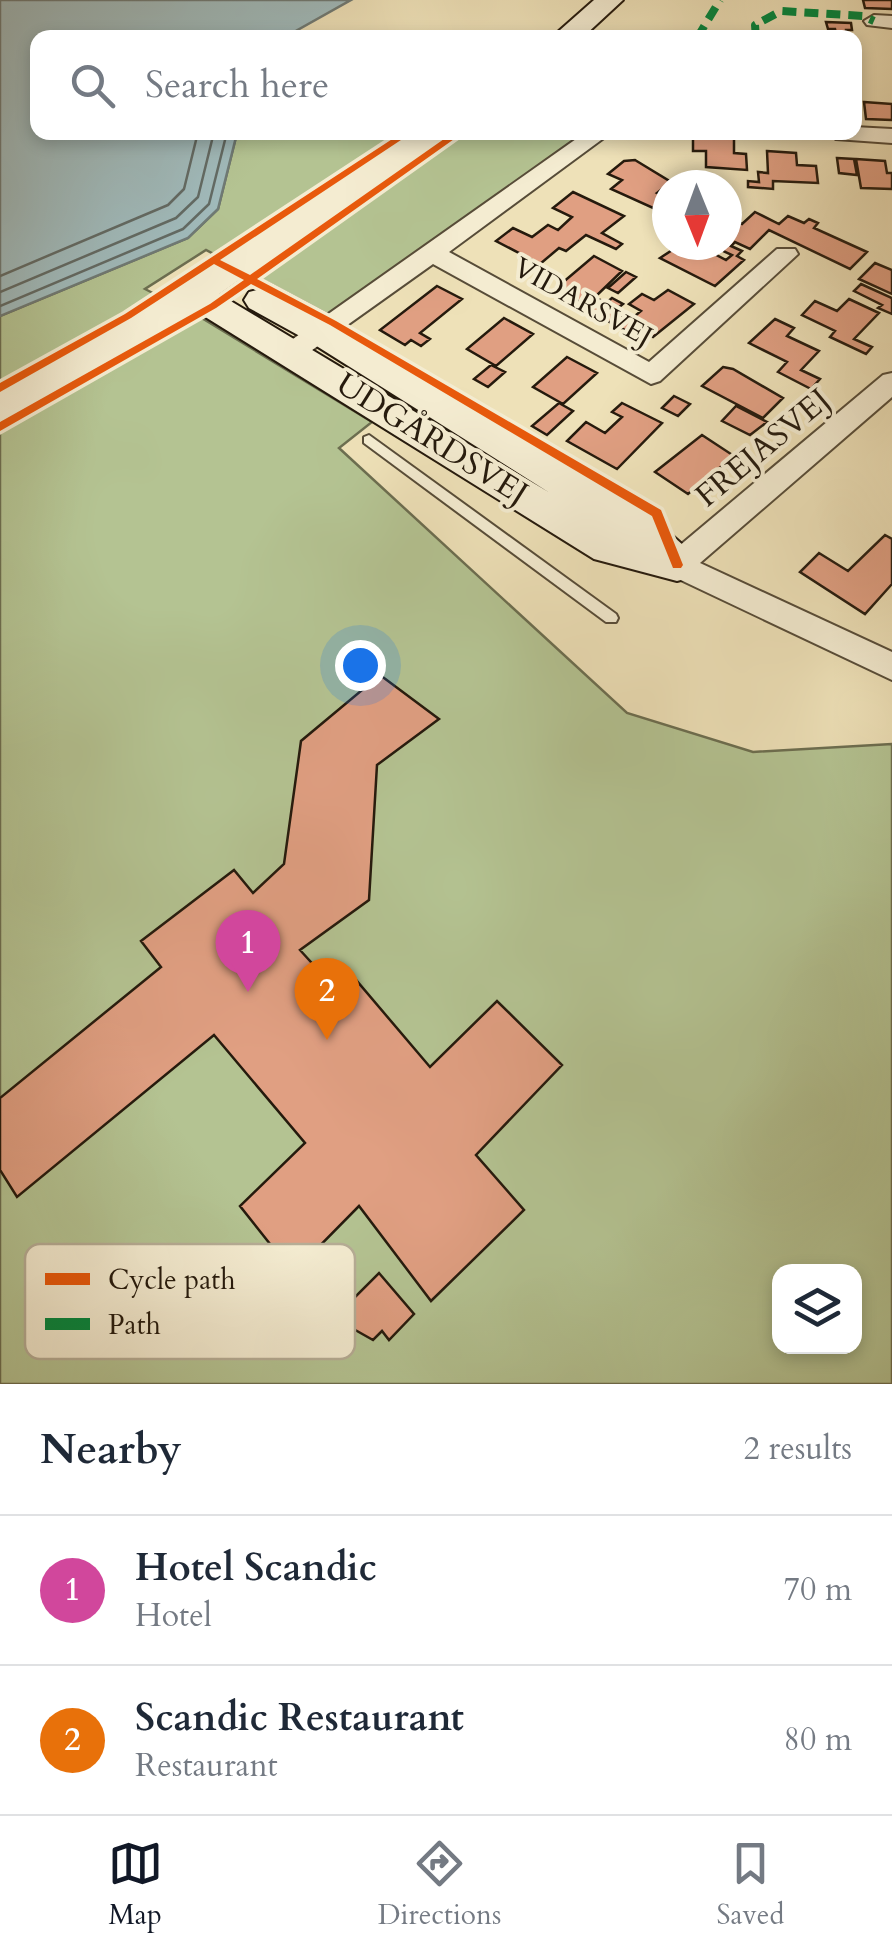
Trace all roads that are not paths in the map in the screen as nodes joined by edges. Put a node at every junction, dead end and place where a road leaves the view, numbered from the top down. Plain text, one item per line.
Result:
1 (610, 0) edge
2 (574, 30) edge
3 (862, 134) edge
4 (892, 136) edge
5 (423, 140) edge
6 (590, 140) edge
7 (432, 252) junction
8 (786, 254) dead end
9 (207, 287) junction
10 (306, 342) junction
11 (892, 382) edge
12 (0, 407) edge
13 (368, 440) dead end
14 (677, 566) junction
15 (611, 618) dead end
16 (886, 656) edge

1 - 2 main road
3 - 4 street
5 - 9 main road
6 - 7 street
7 - 8 street, VIDARSVEJ
7 - 10 street
9 - 10 main road, UDGÅRDSVEJ
9 - 12 main road
10 - 14 main road, UDGÅRDSVEJ
11 - 14 street, FREJASVEJ
13 - 15 lane
14 - 16 street, UDGÅRDSVEJ

